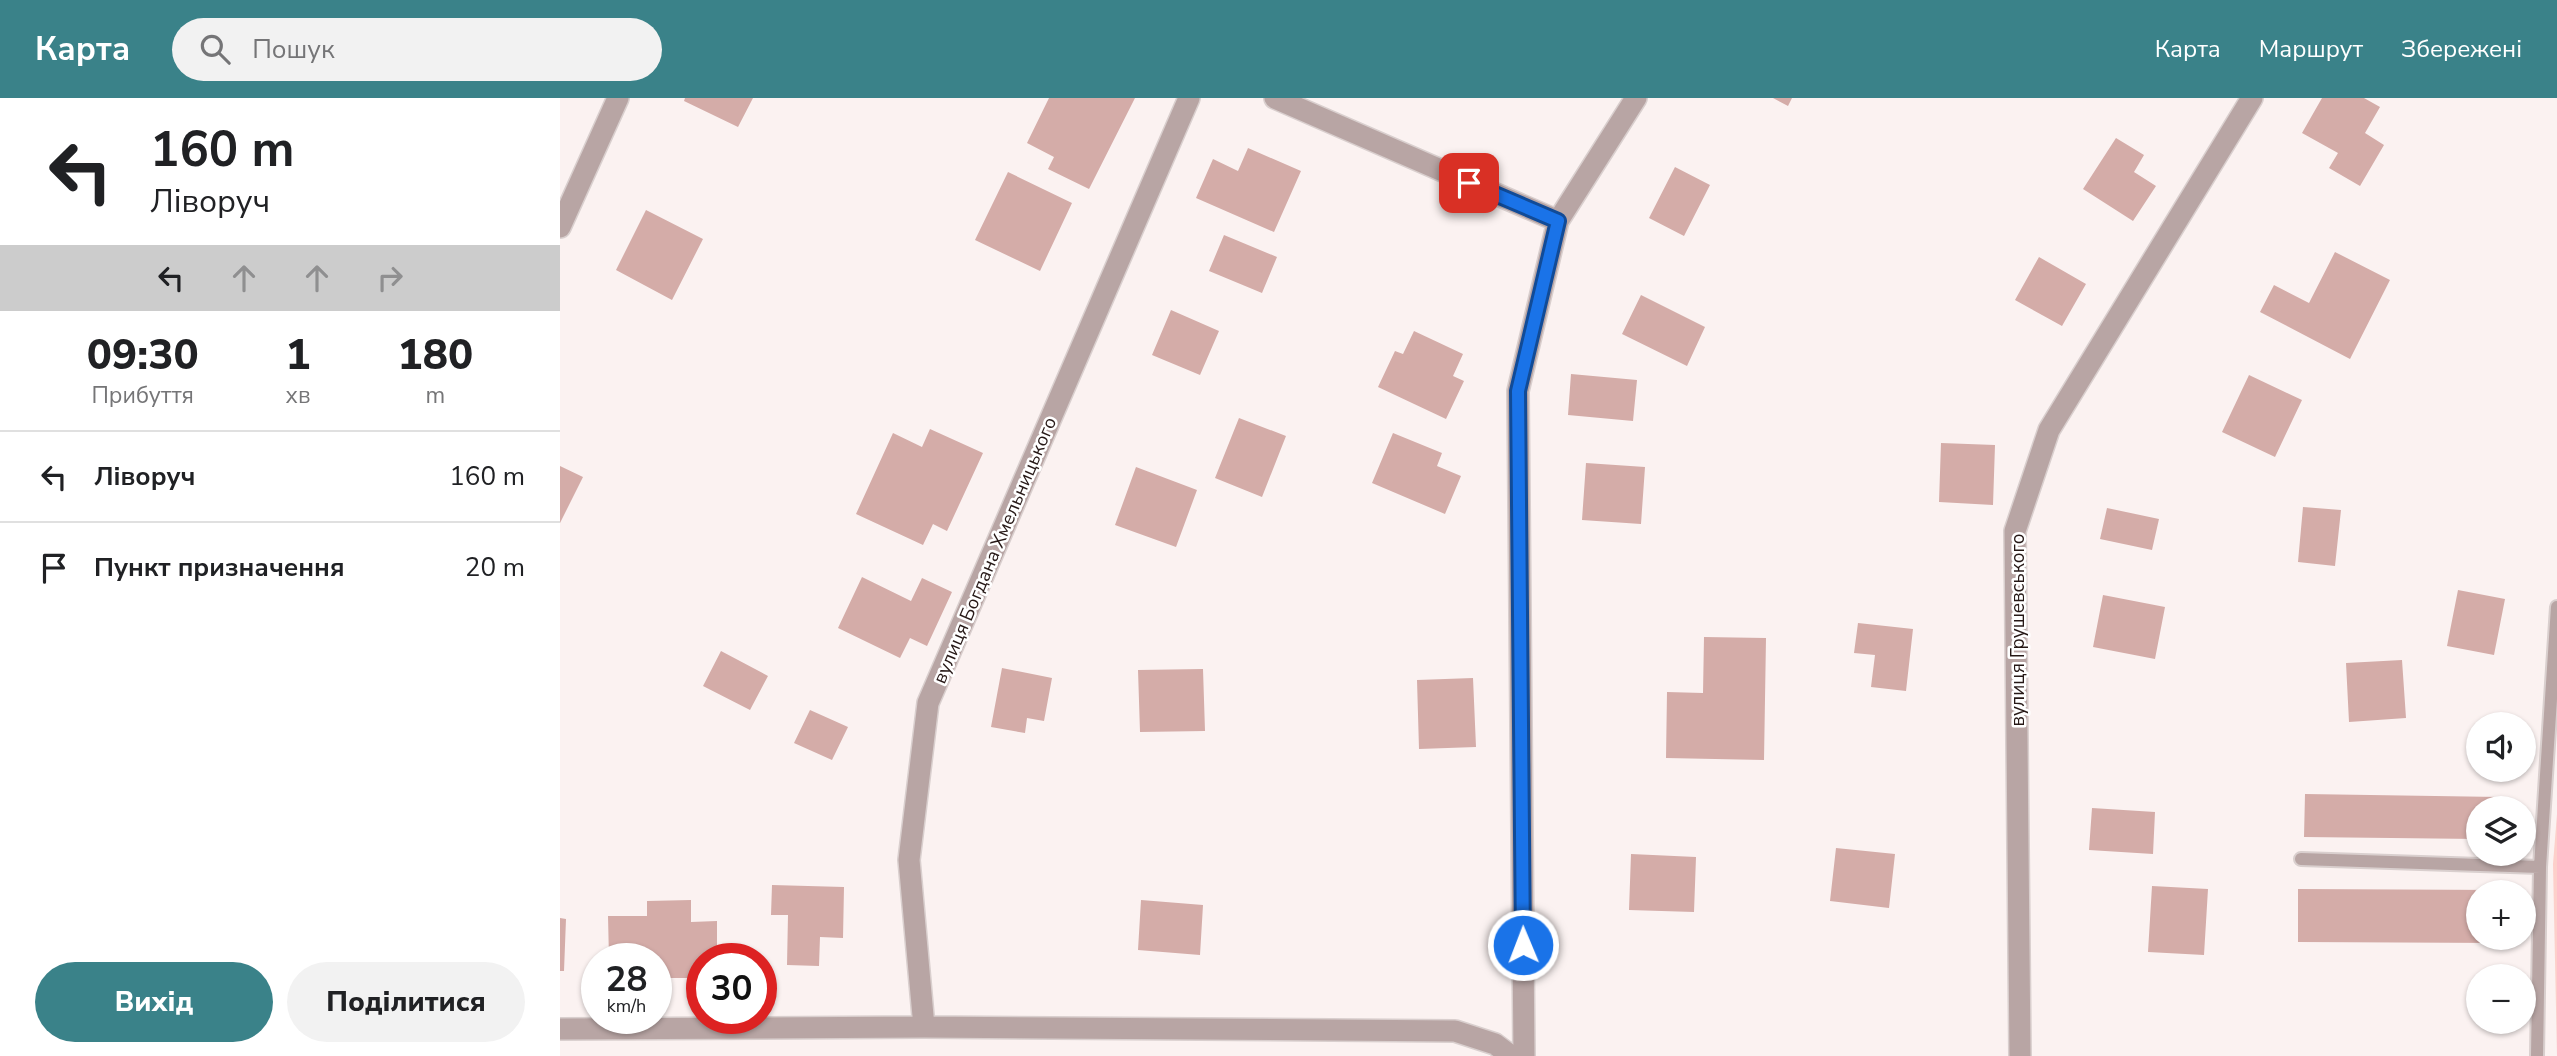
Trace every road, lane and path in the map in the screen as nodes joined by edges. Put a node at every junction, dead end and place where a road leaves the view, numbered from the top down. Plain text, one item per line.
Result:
1 (618, 98) edge
2 (1189, 98) edge
3 (1275, 98) edge
4 (1636, 98) edge
5 (2252, 98) edge
6 (1558, 221) junction
7 (560, 228) edge
8 (2557, 607) edge
9 (2301, 859) dead end
10 (2540, 867) junction
11 (924, 1027) junction
12 (560, 1029) edge
13 (1511, 1056) edge
14 (1524, 1056) edge
15 (2020, 1056) edge
16 (2537, 1056) edge

1 - 7 street
2 - 11 street, вулиця Богдана Хмельницького
3 - 6 street
4 - 6 street
5 - 15 street, вулиця Грушевського
6 - 14 street
8 - 10 lane
9 - 10 lane
10 - 16 lane
11 - 12 street
11 - 13 street

